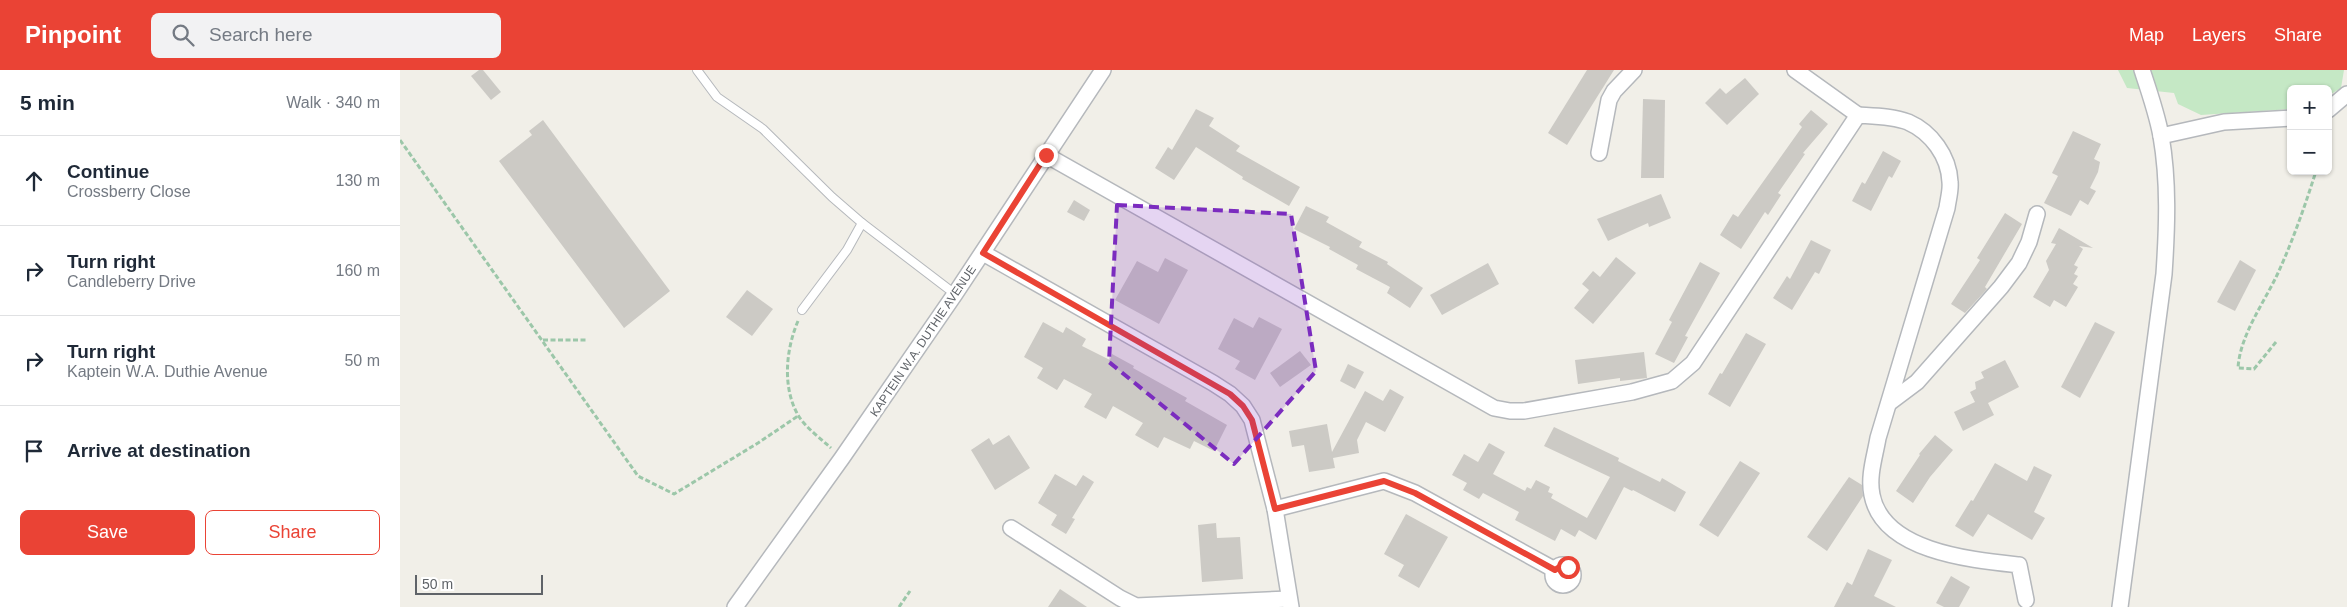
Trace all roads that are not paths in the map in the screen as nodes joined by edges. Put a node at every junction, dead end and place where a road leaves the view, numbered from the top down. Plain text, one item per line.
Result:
1 (696, 70) edge
2 (1103, 70) edge
3 (1634, 70) edge
4 (1795, 70) edge
5 (2142, 70) edge
6 (2347, 94) edge
7 (2332, 107) edge
8 (1858, 115) junction
9 (2287, 118) edge
10 (2161, 136) junction
11 (1599, 153) dead end
12 (1046, 155) junction
13 (2037, 214) dead end
14 (862, 223) junction
15 (983, 253) junction
16 (955, 294) junction
17 (802, 310) road end
18 (1889, 403) junction
19 (1275, 509) junction
20 (1011, 528) dead end
21 (1555, 570) dead end
22 (2026, 600) dead end
23 (1290, 603) edge
24 (734, 607) edge
25 (2120, 607) edge

1 - 14 lane
2 - 12 street, KAPTEIN W.A. DUTHIE AVENUE
3 - 11 street
4 - 8 street
5 - 10 street
6 - 7 street
8 - 12 street
8 - 18 street
9 - 10 street
10 - 25 street
12 - 15 street, KAPTEIN W.A. DUTHIE AVENUE
13 - 18 street
14 - 16 lane
14 - 17 lane
15 - 16 street, KAPTEIN W.A. DUTHIE AVENUE
15 - 19 street
16 - 24 street, KAPTEIN W.A. DUTHIE AVENUE
18 - 22 street
19 - 21 street
19 - 23 street
20 - 23 street

